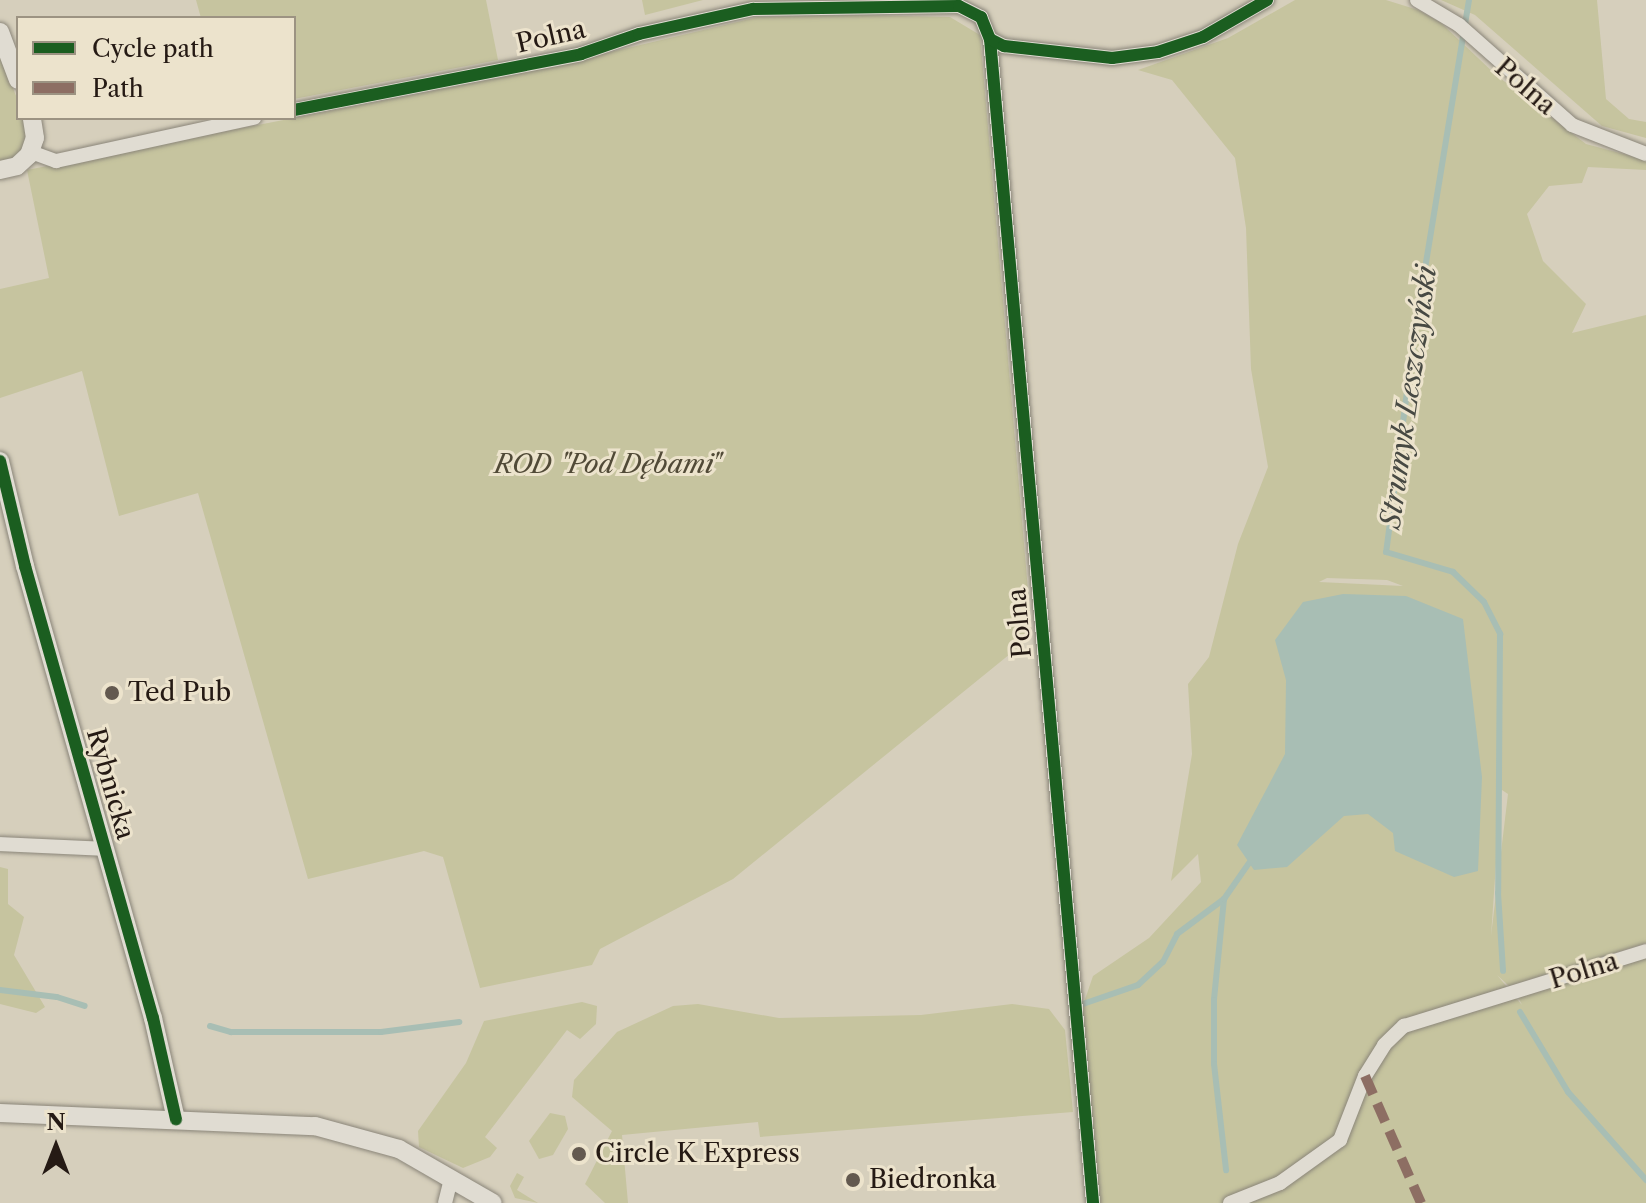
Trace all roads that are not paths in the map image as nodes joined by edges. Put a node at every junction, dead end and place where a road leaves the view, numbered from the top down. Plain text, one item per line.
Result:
1 (1267, 0) edge
2 (1417, 0) edge
3 (0, 32) edge
4 (990, 39) junction
5 (16, 75) edge
6 (296, 110) edge
7 (32, 120) edge
8 (245, 120) edge
9 (31, 152) junction
10 (1646, 154) edge
11 (0, 170) edge
12 (0, 461) edge
13 (0, 844) edge
14 (106, 849) junction
15 (1646, 951) edge
16 (0, 1113) edge
17 (176, 1119) junction
18 (451, 1179) junction
19 (445, 1203) edge
20 (493, 1203) edge
21 (1093, 1203) edge
22 (1230, 1203) edge

1 - 4 street
2 - 10 street, Polna
3 - 5 street
4 - 6 street, Polna
4 - 21 street, Polna
7 - 9 street
8 - 9 street
9 - 11 street
12 - 14 street, Rybnicka
13 - 14 street
14 - 17 street, Rybnicka
15 - 22 street, Polna
16 - 17 street
17 - 18 street
18 - 19 street
18 - 20 street

